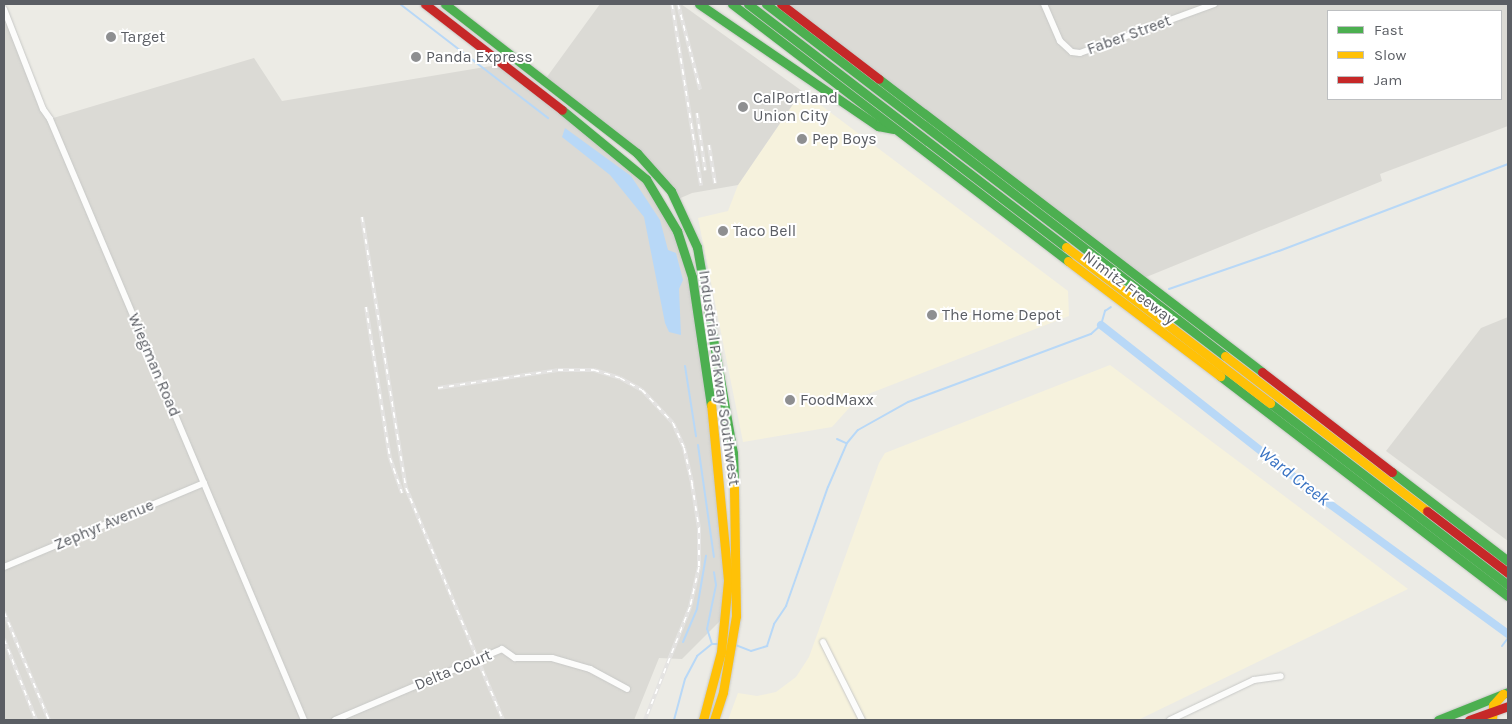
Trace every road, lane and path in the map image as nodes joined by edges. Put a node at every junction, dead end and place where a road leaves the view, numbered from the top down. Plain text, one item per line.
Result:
1 (425, 4) edge
2 (445, 4) edge
3 (699, 4) edge
4 (732, 4) edge
5 (748, 4) edge
6 (766, 4) edge
7 (781, 4) edge
8 (1044, 4) edge
9 (1214, 4) edge
10 (4, 9) edge
11 (579, 107) junction
12 (568, 114) junction
13 (896, 130) junction
14 (718, 450) junction
15 (732, 453) junction
16 (204, 483) junction
17 (1508, 559) edge
18 (4, 567) edge
19 (1508, 573) edge
20 (1508, 585) edge
21 (1508, 596) edge
22 (731, 616) junction
23 (823, 642) dead end
24 (1281, 676) dead end
25 (627, 689) dead end
26 (1506, 693) edge
27 (1508, 706) edge
28 (1492, 716) edge
29 (304, 720) edge
30 (335, 720) edge
31 (703, 720) edge
32 (714, 720) edge
33 (862, 720) edge
34 (1173, 720) edge
35 (1438, 720) edge
36 (1469, 720) edge

1 - 12 main road, Industrial Parkway Southwest
2 - 11 main road, Industrial Parkway Southwest
3 - 13 main road
4 - 13 main road, Nimitz Freeway
5 - 20 main road
6 - 19 main road
7 - 17 main road, Nimitz Freeway
8 - 9 street, Faber Street
10 - 16 street, Wiegman Road
11 - 12 main road
11 - 15 main road, Industrial Parkway Southwest
12 - 14 main road, Industrial Parkway Southwest
13 - 21 main road, Nimitz Freeway
14 - 15 main road
14 - 22 main road, Industrial Parkway Southwest
15 - 22 main road, Industrial Parkway Southwest
16 - 18 street, Zephyr Avenue
16 - 29 street, Wiegman Road
22 - 31 main road, Industrial Parkway Southwest
22 - 32 main road, Industrial Parkway Southwest
23 - 33 street
24 - 34 street
25 - 30 street, Delta Court
26 - 28 main road
26 - 35 main road
27 - 28 main road
28 - 36 main road

